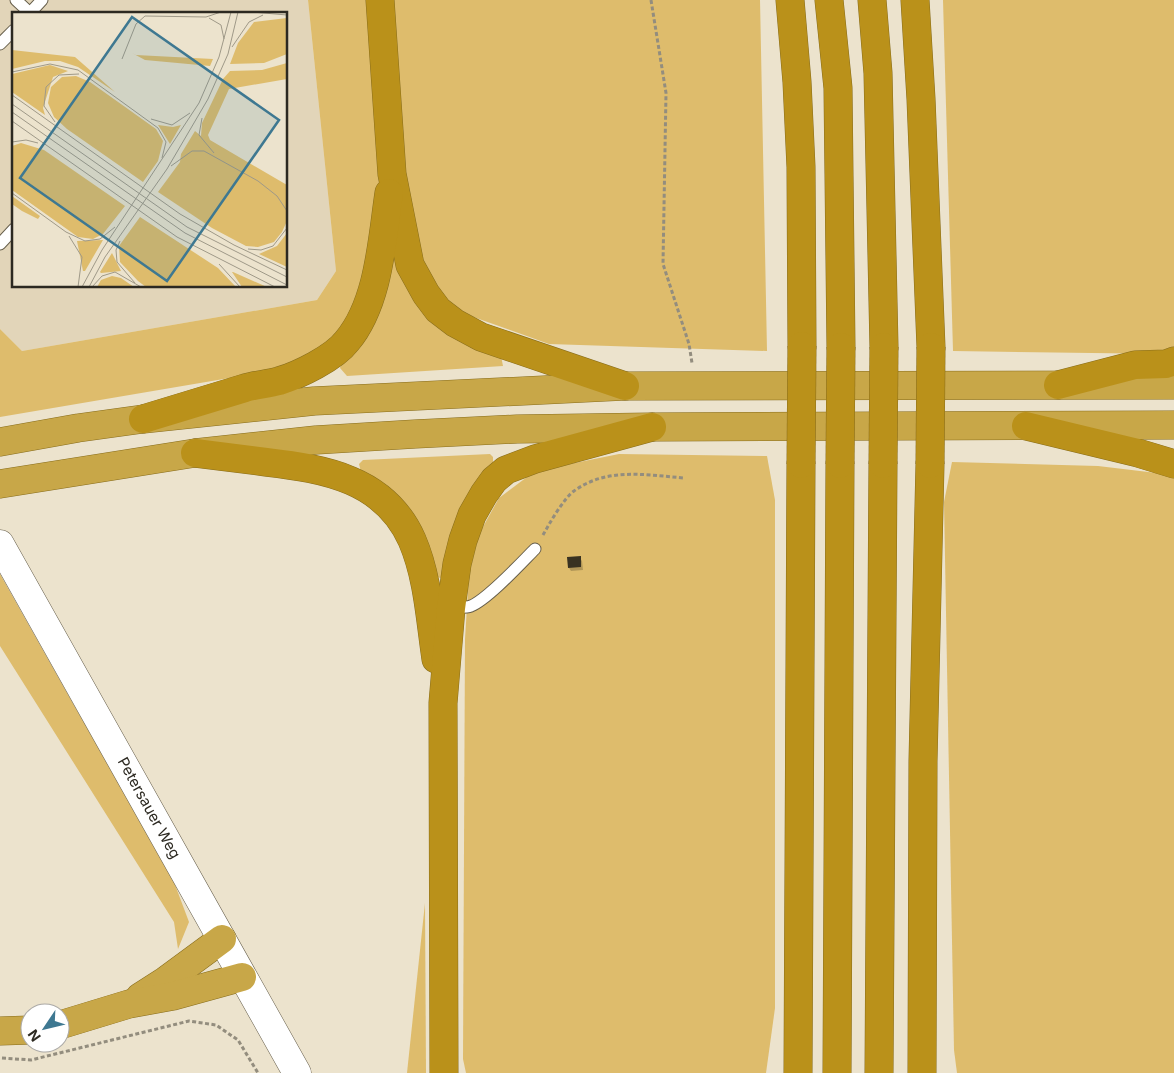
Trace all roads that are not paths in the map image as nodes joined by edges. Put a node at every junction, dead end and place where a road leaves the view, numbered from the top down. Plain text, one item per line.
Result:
1 (16, 0) edge
2 (42, 0) edge
3 (380, 0) edge
4 (790, 0) edge
5 (829, 0) edge
6 (872, 0) edge
7 (914, 0) edge
8 (29, 12) edge
9 (31, 12) edge
10 (12, 32) edge
11 (0, 44) edge
12 (392, 174) junction
13 (12, 231) edge
14 (0, 244) edge
15 (1174, 361) edge
16 (1058, 385) junction
17 (1174, 385) edge
18 (625, 386) junction
19 (143, 419) junction
20 (1174, 425) edge
21 (1026, 426) junction
22 (652, 427) junction
23 (0, 442) edge
24 (195, 452) junction
25 (1174, 464) edge
26 (0, 484) edge
27 (0, 544) edge
28 (535, 549) road end
29 (451, 608) junction
30 (443, 703) junction
31 (222, 939) junction
32 (242, 977) junction
33 (923, 996) junction
34 (129, 1004) junction
35 (799, 1005) junction
36 (70, 1022) edge
37 (0, 1030) edge
38 (20, 1030) edge
39 (444, 1070) edge
40 (297, 1073) edge
41 (782, 1073) edge
42 (798, 1073) edge
43 (838, 1073) edge
44 (879, 1073) edge
45 (922, 1073) edge
46 (934, 1073) edge

1 - 8 lane
2 - 9 lane
3 - 12 highway
4 - 35 highway, bridge
5 - 43 highway, bridge
6 - 44 highway, bridge
7 - 33 highway, bridge
10 - 11 lane
12 - 18 highway
12 - 19 highway
13 - 14 lane
15 - 16 highway
16 - 17 highway
16 - 18 highway
18 - 19 highway
19 - 23 highway
20 - 21 highway
21 - 22 highway
21 - 25 highway
22 - 24 highway
22 - 29 highway
24 - 26 highway
24 - 30 highway
27 - 31 street, Petersauer Weg
28 - 29 lane
29 - 30 highway
30 - 39 highway
31 - 32 street, Petersauer Weg
31 - 34 highway
32 - 34 highway
32 - 40 street, Petersauer Weg
33 - 45 highway
33 - 46 highway
34 - 36 highway
35 - 41 highway
35 - 42 highway
37 - 38 highway

